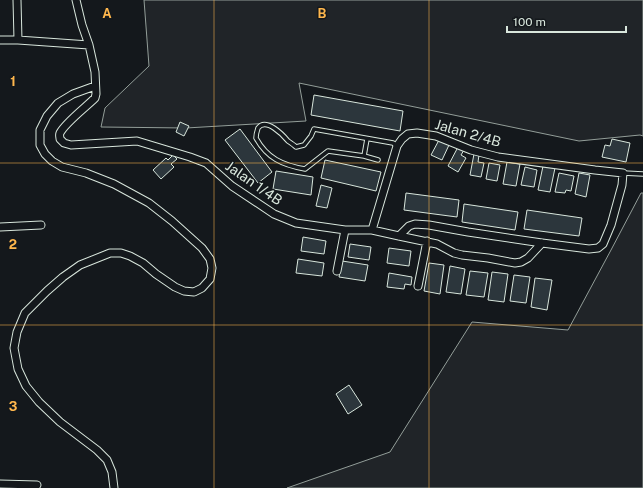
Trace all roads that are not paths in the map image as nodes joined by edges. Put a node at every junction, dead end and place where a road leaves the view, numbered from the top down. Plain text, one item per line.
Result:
1 (17, 0) edge
2 (76, 0) edge
3 (0, 40) edge
4 (18, 40) junction
5 (90, 45) junction
6 (95, 86) junction
7 (367, 138) junction
8 (397, 146) junction
9 (364, 156) junction
10 (378, 160) dead end
11 (623, 173) junction
12 (643, 174) edge
13 (41, 226) dead end
14 (0, 227) edge
15 (345, 230) junction
16 (372, 230) junction
17 (399, 236) junction
18 (427, 241) junction
19 (542, 244) junction
20 (337, 271) dead end
21 (418, 286) dead end
22 (0, 484) edge
23 (37, 485) dead end
24 (114, 488) edge

1 - 4 street
2 - 5 street, Jalan 1/4B
3 - 4 street
4 - 5 street
5 - 6 street, Jalan 1/4B
6 - 15 street, Jalan 1/4B
6 - 24 street
7 - 8 lane
7 - 9 lane
7 - 9 lane
8 - 11 street, Jalan 2/4B
8 - 16 street
9 - 10 lane
11 - 12 lane
11 - 19 street
13 - 14 street
15 - 16 street, Jalan 1/4B
15 - 20 street
16 - 17 street, Jalan 1/4B
17 - 18 street, Jalan 1/4B
17 - 19 street
18 - 19 street, Jalan 1/4B
18 - 21 street
22 - 23 street

